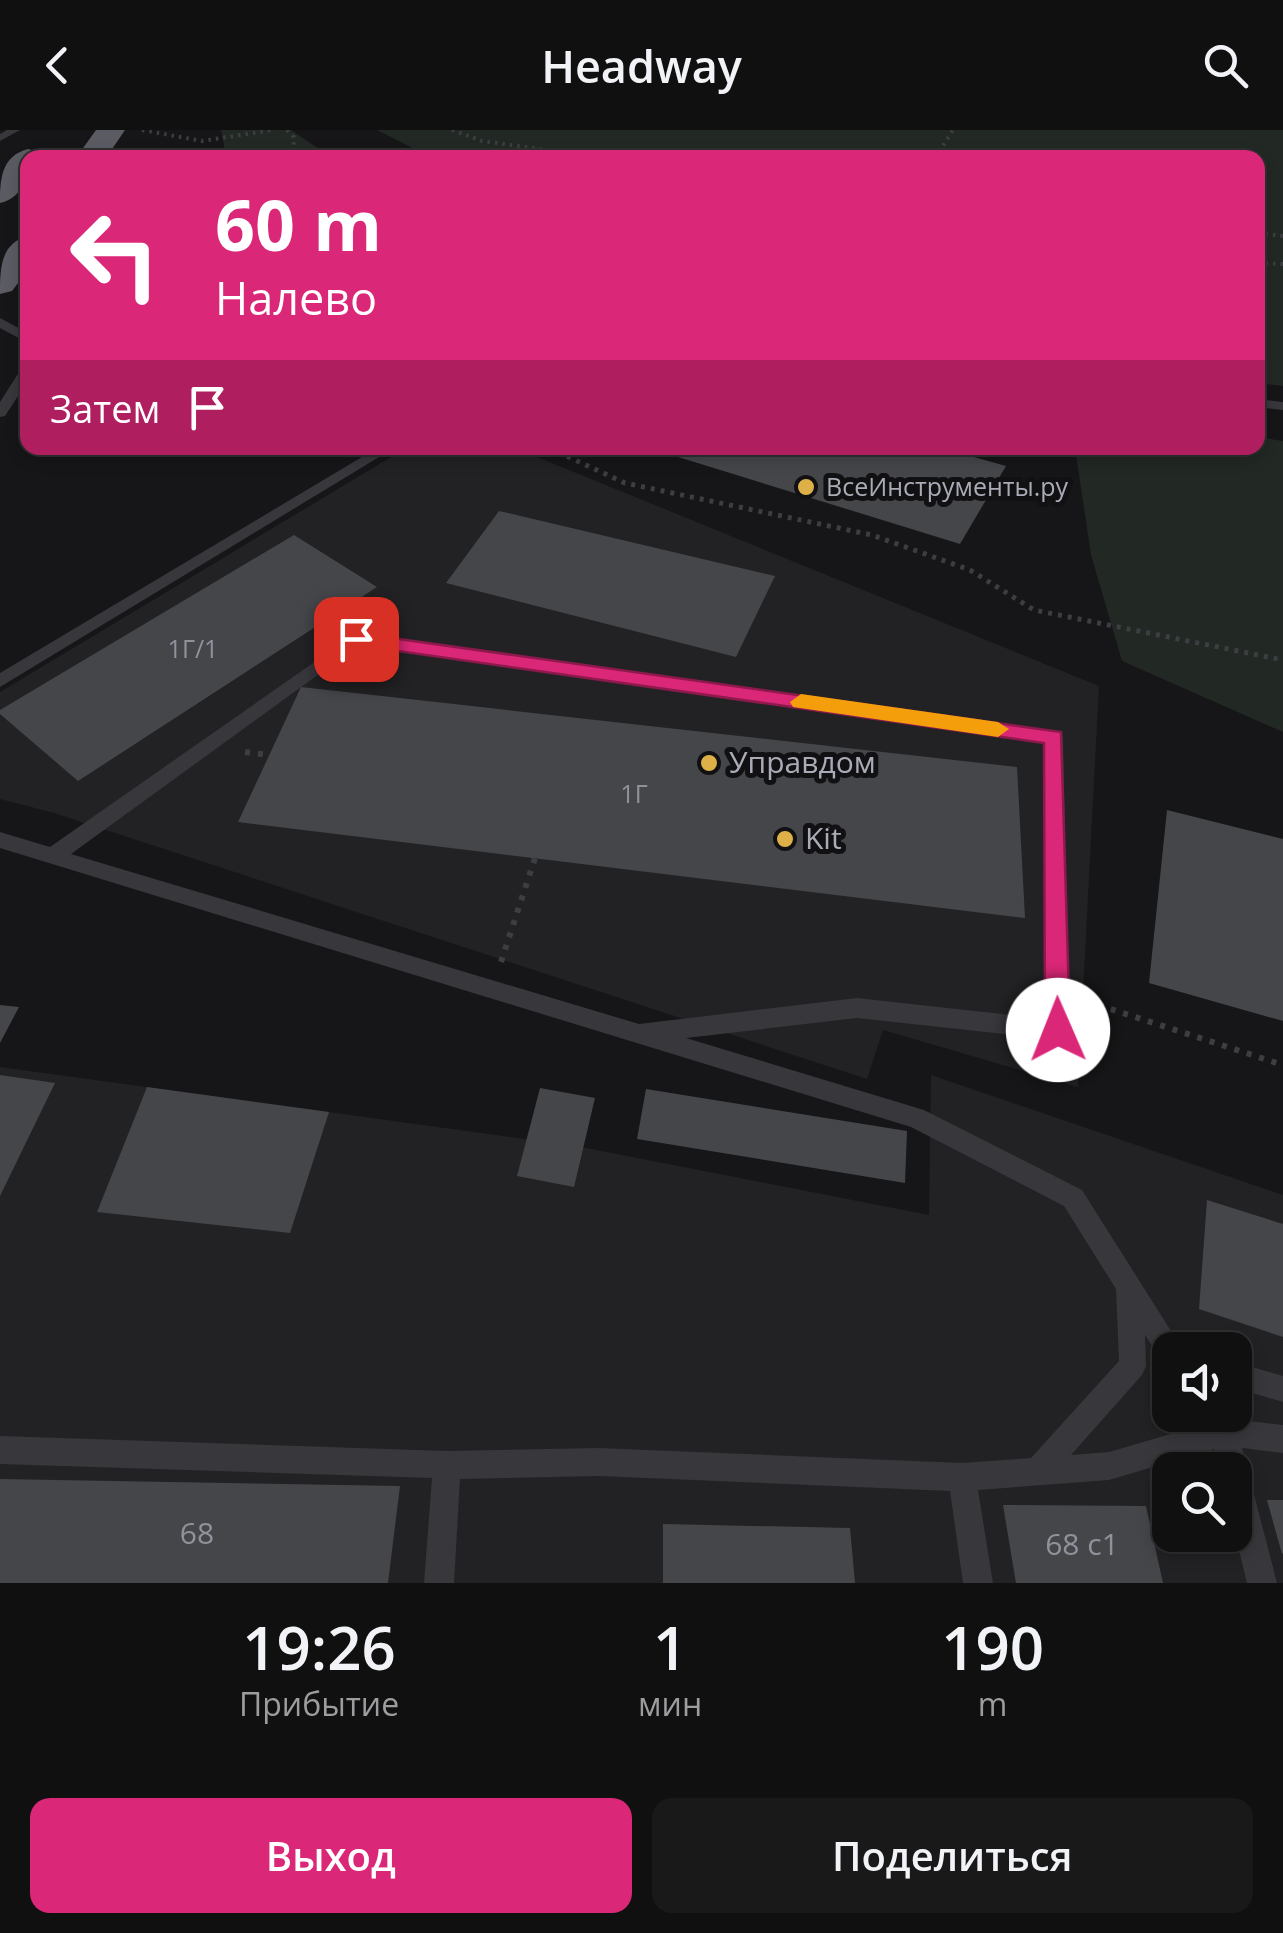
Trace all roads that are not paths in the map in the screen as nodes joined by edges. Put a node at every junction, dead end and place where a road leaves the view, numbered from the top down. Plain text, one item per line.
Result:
1 (15, 130) edge
2 (0, 138) edge
3 (20, 168) edge
4 (0, 194) edge
5 (20, 257) edge
6 (0, 284) edge
7 (20, 382) edge
8 (0, 413) edge
9 (375, 455) edge
10 (0, 680) edge
11 (0, 840) edge
12 (53, 856) junction
13 (639, 1034) junction
14 (1128, 1287) junction
15 (1158, 1332) edge
16 (1252, 1380) edge
17 (1283, 1388) edge
18 (1196, 1432) edge
19 (1252, 1432) edge
20 (1283, 1439) edge
21 (0, 1450) edge
22 (446, 1465) junction
23 (1037, 1472) junction
24 (962, 1477) junction
25 (1252, 1544) edge
26 (440, 1583) edge
27 (978, 1583) edge
28 (1262, 1583) edge

1 - 2 lane
3 - 4 highway
5 - 6 highway
7 - 8 lane
9 - 10 lane
11 - 12 lane
12 - 13 lane
12 - 13 lane
13 - 14 lane
14 - 15 lane
14 - 23 lane
16 - 17 lane
18 - 23 lane
19 - 20 lane
21 - 22 lane
22 - 24 lane
22 - 26 lane
23 - 24 lane
24 - 27 lane
25 - 28 lane

